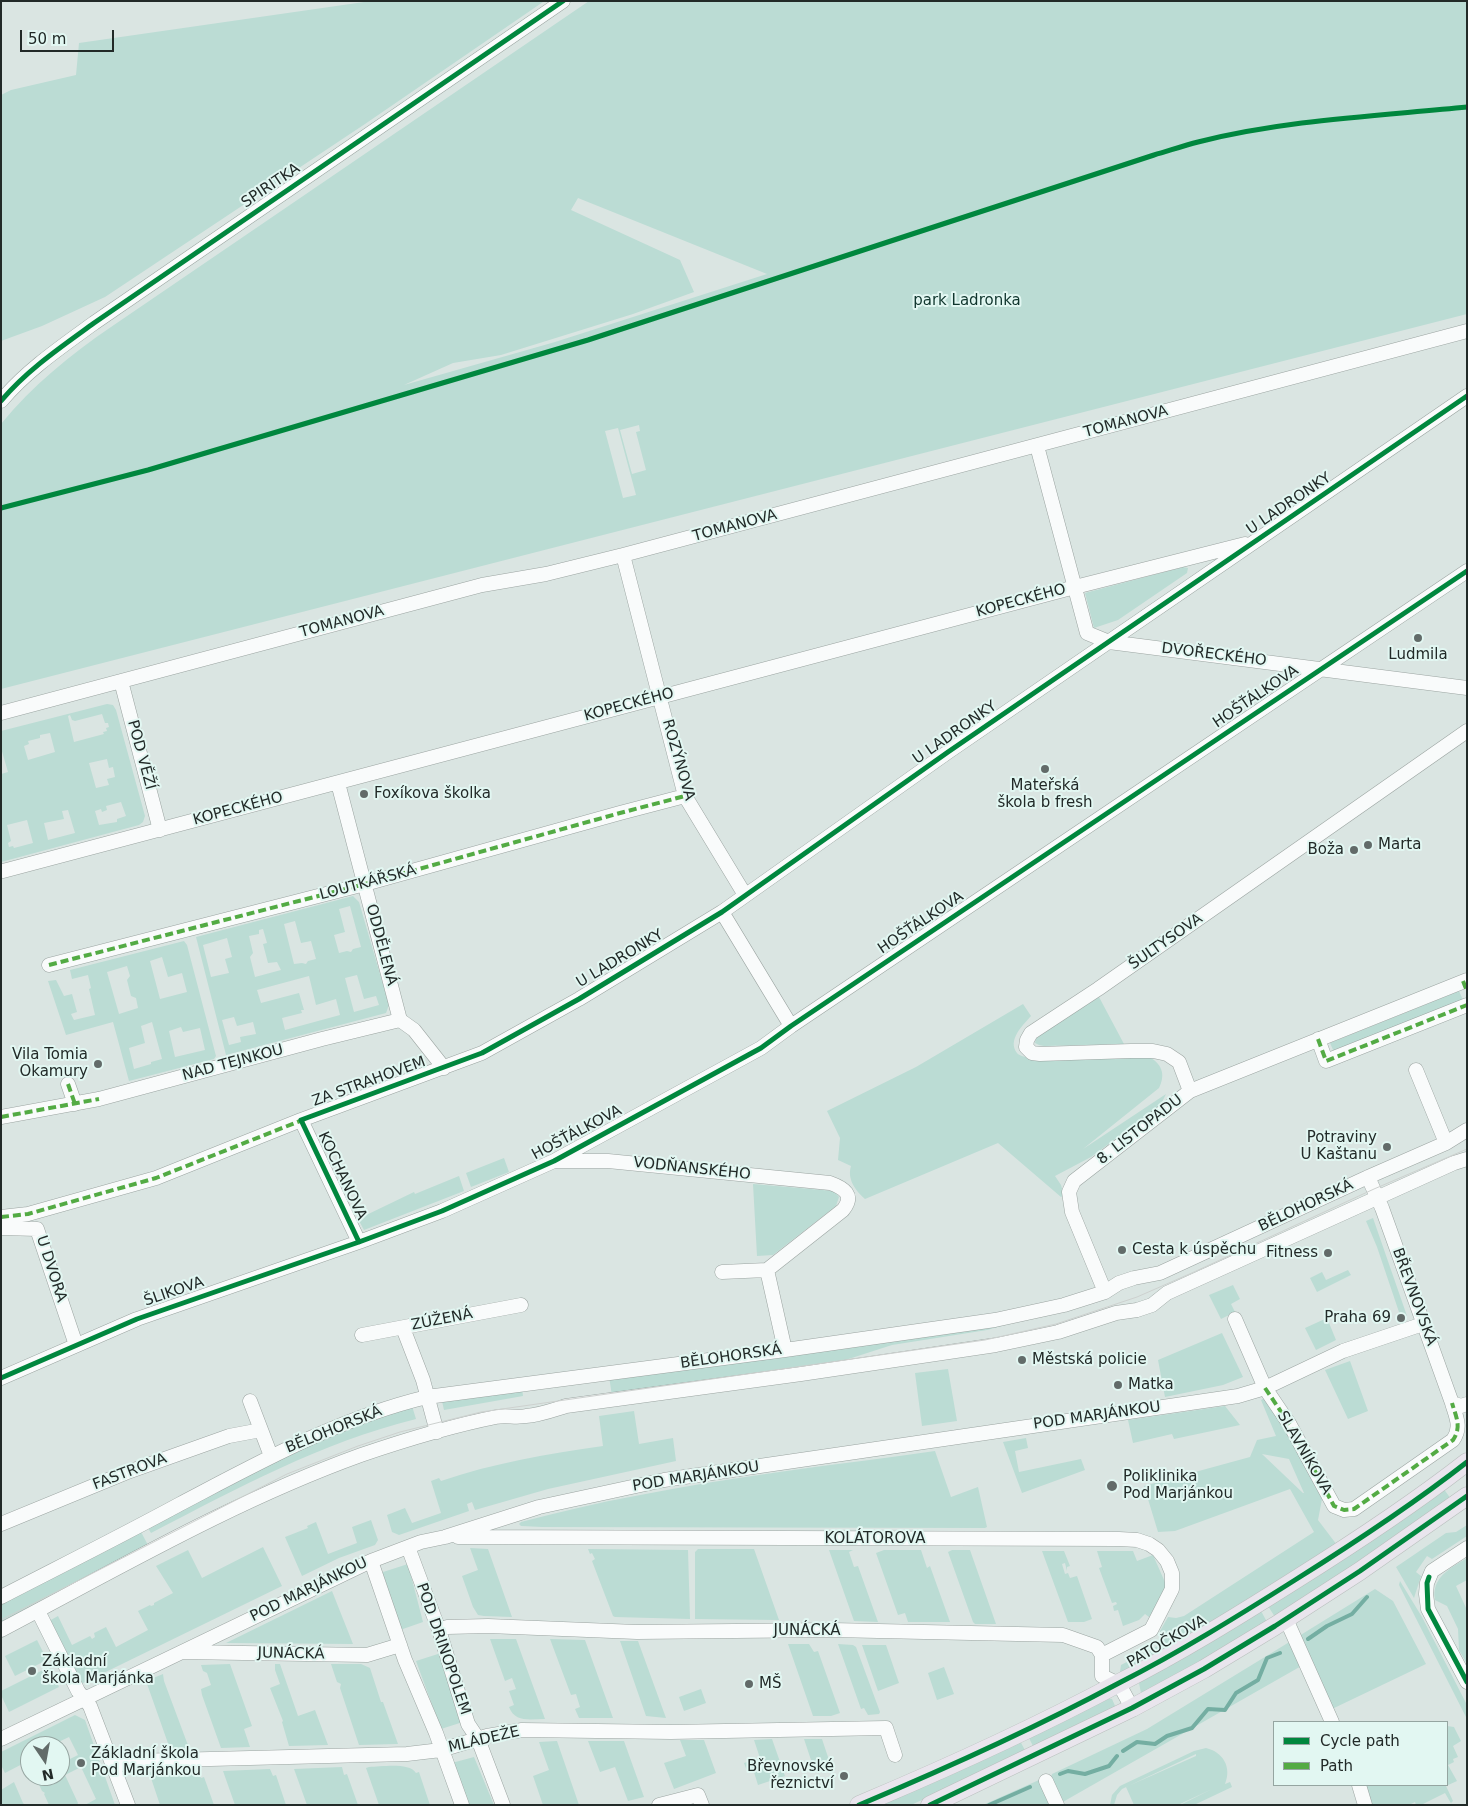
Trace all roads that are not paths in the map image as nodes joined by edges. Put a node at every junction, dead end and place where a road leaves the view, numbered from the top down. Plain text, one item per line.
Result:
1 (562, 1) edge
2 (1467, 331) edge
3 (1467, 396) edge
4 (1, 401) edge
5 (1037, 446) junction
6 (1256, 542) junction
7 (623, 555) junction
8 (1467, 571) edge
9 (1075, 587) junction
10 (1110, 642) junction
11 (1319, 669) junction
12 (121, 681) junction
13 (1467, 688) edge
14 (660, 696) junction
15 (1, 713) edge
16 (1467, 731) edge
17 (338, 783) junction
18 (685, 796) junction
19 (160, 830) junction
20 (4, 871) dead end
21 (365, 884) junction
22 (745, 895) junction
23 (722, 912) junction
24 (49, 965) dead end
25 (1466, 984) edge
26 (1467, 1005) edge
27 (400, 1020) junction
28 (791, 1026) junction
29 (1318, 1039) junction
30 (444, 1068) junction
31 (1416, 1070) dead end
32 (68, 1084) dead end
33 (1190, 1091) junction
34 (75, 1104) junction
35 (1, 1117) edge
36 (301, 1120) junction
37 (1467, 1130) edge
38 (1446, 1143) junction
39 (1467, 1159) edge
40 (554, 1161) junction
41 (1368, 1177) junction
42 (1377, 1197) junction
43 (1, 1216) edge
44 (1, 1224) edge
45 (359, 1242) junction
46 (767, 1270) junction
47 (722, 1272) dead end
48 (1106, 1292) junction
49 (521, 1305) dead end
50 (1235, 1319) dead end
51 (1424, 1324) junction
52 (403, 1328) junction
53 (362, 1335) dead end
54 (76, 1345) junction
55 (785, 1350) junction
56 (1, 1378) edge
57 (1265, 1388) junction
58 (427, 1397) junction
59 (250, 1401) dead end
60 (1452, 1403) junction
61 (1467, 1404) edge
62 (261, 1430) junction
63 (437, 1432) junction
64 (271, 1456) junction
65 (1467, 1462) edge
66 (1467, 1496) edge
67 (505, 1518) junction
68 (1, 1524) edge
69 (445, 1537) junction
70 (511, 1538) junction
71 (408, 1547) junction
72 (1467, 1548) edge
73 (370, 1561) junction
74 (1, 1597) edge
75 (38, 1611) junction
76 (1286, 1619) junction
77 (1, 1630) edge
78 (439, 1630) junction
79 (400, 1645) junction
80 (180, 1652) junction
81 (1102, 1655) junction
82 (1467, 1682) edge
83 (1119, 1684) junction
84 (85, 1698) junction
85 (1132, 1708) junction
86 (1332, 1721) edge
87 (1, 1739) edge
88 (478, 1739) junction
89 (441, 1750) junction
90 (895, 1755) dead end
91 (114, 1766) junction
92 (1046, 1781) dead end
93 (1359, 1786) edge
94 (128, 1805) edge
95 (462, 1805) edge
96 (503, 1805) edge
97 (659, 1805) edge
98 (702, 1805) edge
99 (859, 1805) edge
100 (930, 1805) edge
101 (1057, 1805) edge
102 (1365, 1805) edge

1 - 4 street, SPIRITKA
2 - 5 street, TOMANOVA
3 - 6 street, U LADRONKY
5 - 7 street, TOMANOVA
5 - 9 street
6 - 9 street, KOPECKÉHO
6 - 10 street, U LADRONKY
7 - 12 street, TOMANOVA
7 - 14 street, ROZÝNOVA
8 - 11 street, HOŠŤÁLKOVA
9 - 10 street, DVOŘECKÉHO
9 - 14 street, KOPECKÉHO
10 - 11 street, DVOŘECKÉHO
10 - 22 street, U LADRONKY
11 - 13 street, DVOŘECKÉHO
11 - 28 street, HOŠŤÁLKOVA
12 - 15 street, TOMANOVA
12 - 19 street, POD VĚŽÍ
14 - 17 street, KOPECKÉHO
14 - 18 street, ROZÝNOVA
16 - 33 street, ŠULTYSOVA
17 - 19 street, KOPECKÉHO
17 - 21 street, ODDĚLENÁ
18 - 21 street, LOUTKÁŘSKÁ
18 - 22 street, ROZÝNOVA
19 - 20 street, KOPECKÉHO
21 - 24 street, LOUTKÁŘSKÁ
21 - 27 street, ODDĚLENÁ
22 - 23 street, U LADRONKY
23 - 28 street
23 - 30 street, U LADRONKY
25 - 29 street, 8. LISTOPADU
26 - 29 street
27 - 30 street
27 - 34 street, NAD TEJNKOU
28 - 40 street, HOŠŤÁLKOVA
29 - 33 street, 8. LISTOPADU
30 - 36 street, ZA STRAHOVEM
31 - 38 street
32 - 34 street
33 - 48 street, 8. LISTOPADU
34 - 35 street, NAD TEJNKOU
36 - 43 street, ZA STRAHOVEM
36 - 45 street, KOCHANOVA
37 - 38 street, BĚLOHORSKÁ
38 - 41 street, BĚLOHORSKÁ
39 - 42 street, BĚLOHORSKÁ
40 - 45 street, HOŠŤÁLKOVA
40 - 46 street, VODŇANSKÉHO
41 - 42 street, BŘEVNOVSKÁ
41 - 48 street, BĚLOHORSKÁ
42 - 51 street, BŘEVNOVSKÁ
42 - 63 street, BĚLOHORSKÁ
44 - 54 street, U DVORA
45 - 54 street, ŠLIKOVA
46 - 47 street
46 - 55 street
48 - 55 street, BĚLOHORSKÁ
49 - 52 street, ZÚŽENÁ
50 - 57 street, SLAVNÍKOVA
51 - 57 street, POD MARJÁNKOU
51 - 60 street, BŘEVNOVSKÁ
52 - 53 street, ZÚŽENÁ
52 - 58 street
54 - 56 street, ŠLIKOVA
55 - 58 street, BĚLOHORSKÁ
57 - 60 street, SLAVNÍKOVA
57 - 67 street, POD MARJÁNKOU
58 - 63 street
58 - 64 street, BĚLOHORSKÁ
59 - 62 street
60 - 61 street
62 - 64 street
62 - 68 street, FASTROVA
63 - 75 street, BĚLOHORSKÁ
64 - 74 street, BĚLOHORSKÁ
65 - 83 main road, PATOČKOVA
66 - 76 main road
67 - 69 street, POD MARJÁNKOU
67 - 70 street
69 - 70 street, KOLÁTOROVA
69 - 71 street, POD MARJÁNKOU
70 - 81 street, KOLÁTOROVA
71 - 73 street, POD MARJÁNKOU
71 - 78 street, POD DRINOPOLEM
72 - 82 street
73 - 79 street
73 - 80 street, POD MARJÁNKOU
75 - 77 street, BĚLOHORSKÁ
75 - 84 street
76 - 85 main road
76 - 86 street
78 - 81 street, JUNÁCKÁ
78 - 88 street, POD DRINOPOLEM
79 - 80 street, JUNÁCKÁ
79 - 89 street
80 - 84 street, POD MARJÁNKOU
81 - 83 street
83 - 85 street
83 - 99 main road, PATOČKOVA
84 - 87 street, POD MARJÁNKOU
84 - 91 street
85 - 100 main road
88 - 89 street, MLÁDEŽE
88 - 90 street, MLÁDEŽE
88 - 96 street, POD DRINOPOLEM
89 - 91 street, MLÁDEŽE
89 - 95 street
91 - 94 street
92 - 101 street
93 - 102 street
97 - 98 street

